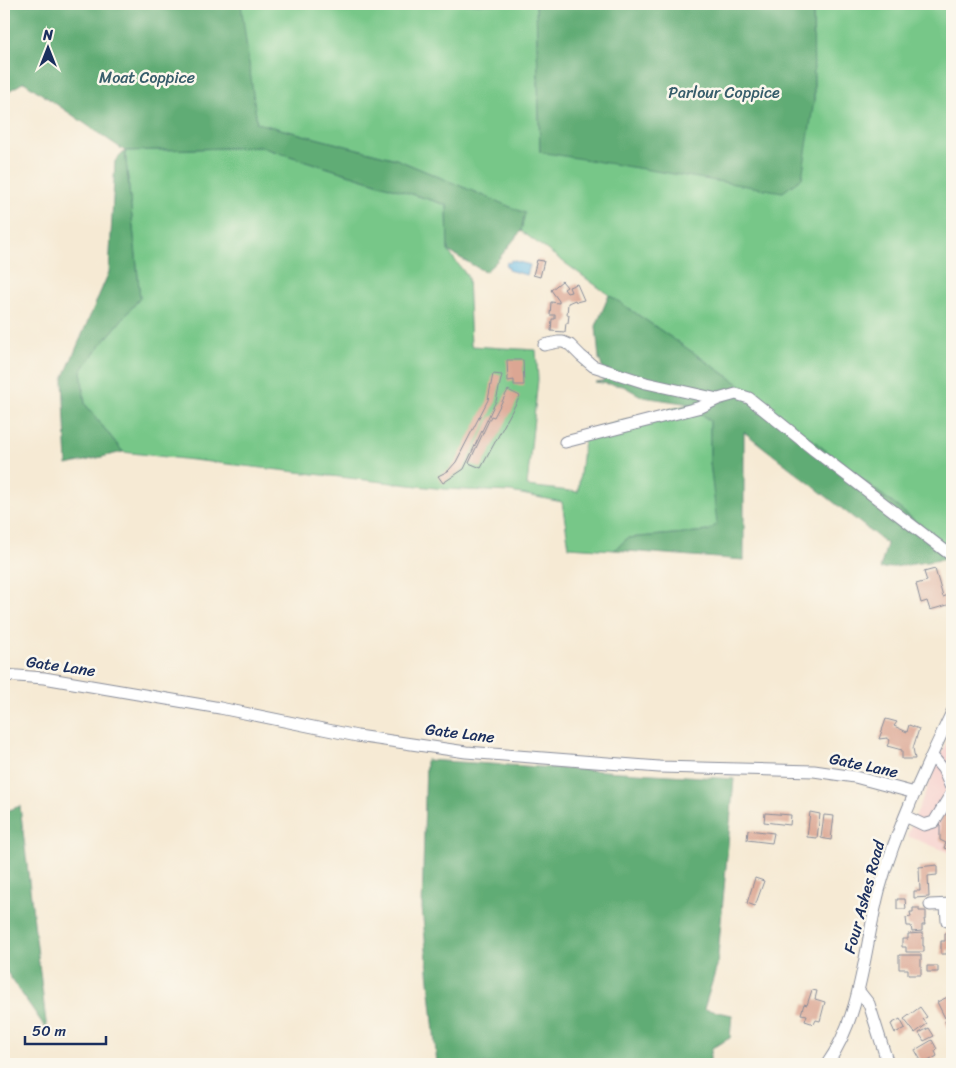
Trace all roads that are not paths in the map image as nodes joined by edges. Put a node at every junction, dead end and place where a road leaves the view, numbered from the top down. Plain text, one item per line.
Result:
1 (544, 345) dead end
2 (718, 399) junction
3 (565, 442) dead end
4 (952, 556) edge
5 (4, 675) edge
6 (952, 712) edge
7 (932, 756) junction
8 (952, 791) edge
9 (915, 793) junction
10 (905, 816) junction
11 (949, 904) edge
12 (930, 905) dead end
13 (947, 921) dead end
14 (858, 990) junction
15 (827, 1064) edge
16 (888, 1064) edge

1 - 2 street
2 - 3 street
2 - 4 street
5 - 9 street, Gate Lane
6 - 7 street, Four Ashes Road
7 - 8 street
7 - 9 street, Four Ashes Road
8 - 10 street
9 - 10 street, Four Ashes Road
10 - 14 street, Four Ashes Road
11 - 12 street
11 - 13 street
14 - 15 street, Four Ashes Road
14 - 16 street

